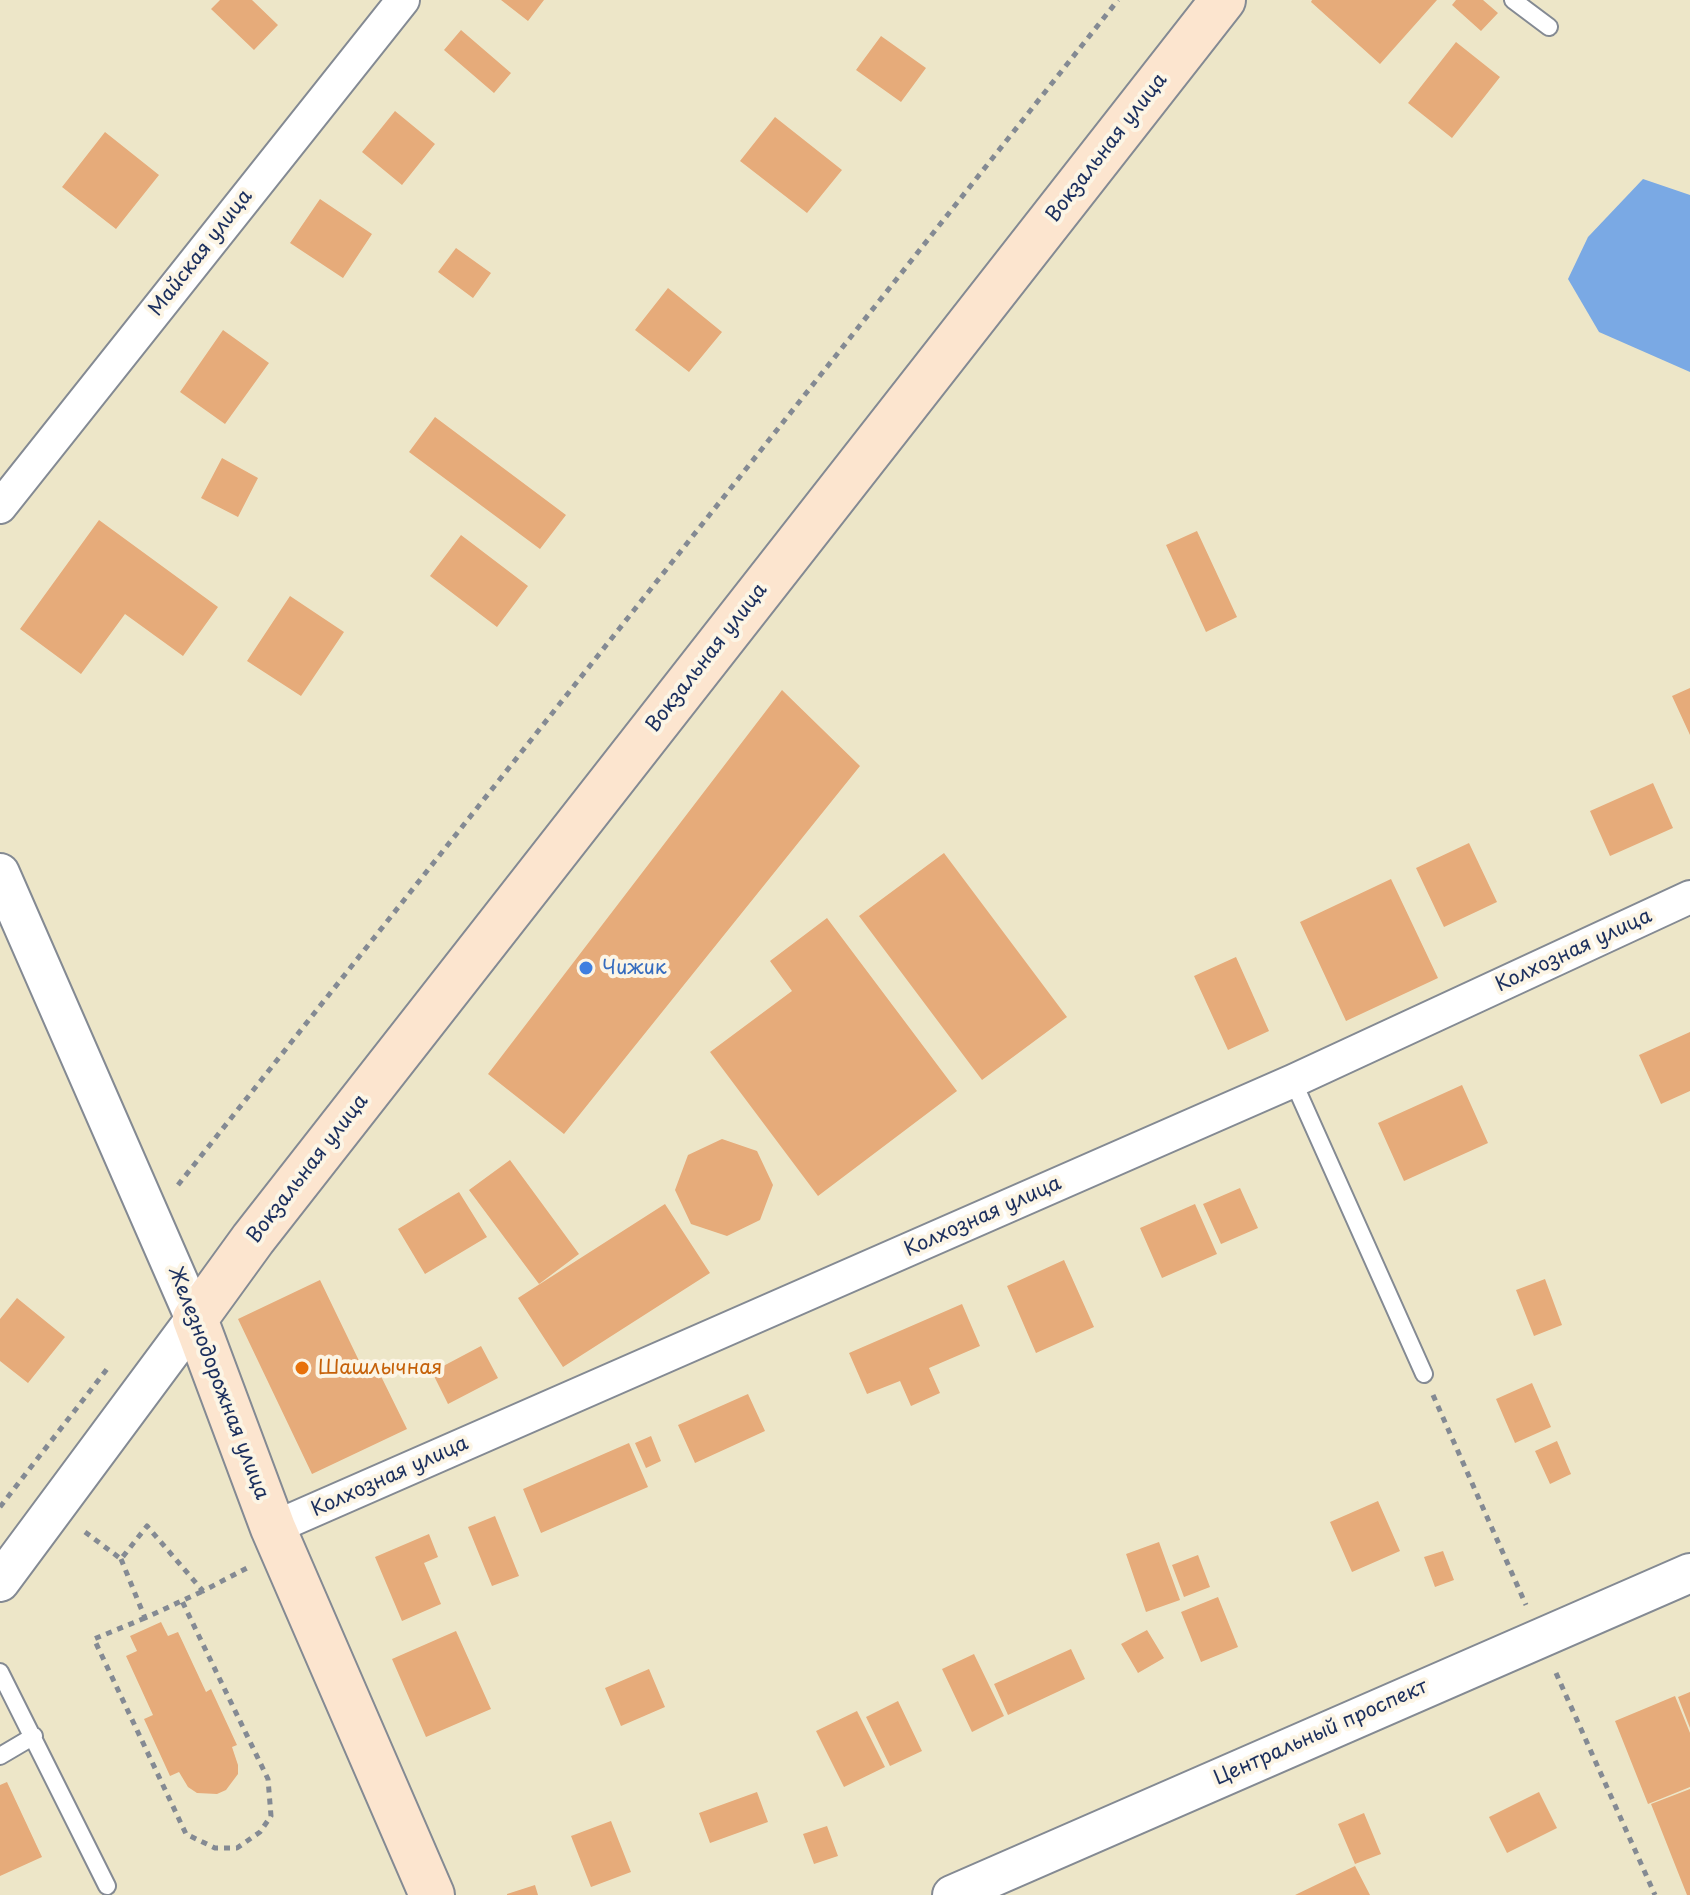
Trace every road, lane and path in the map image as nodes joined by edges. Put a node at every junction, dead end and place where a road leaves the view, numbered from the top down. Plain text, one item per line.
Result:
1 (403, 0) edge
2 (1118, 0) edge
3 (1223, 0) edge
4 (1513, 0) edge
5 (1549, 27) dead end
6 (0, 507) edge
7 (0, 873) edge
8 (1690, 897) edge
9 (1293, 1081) junction
10 (153, 1217) junction
11 (195, 1319) junction
12 (113, 1361) dead end
13 (1424, 1374) joint
14 (0, 1507) edge
15 (81, 1529) dead end
16 (263, 1547) junction
17 (121, 1559) junction
18 (1690, 1573) edge
19 (0, 1582) edge
20 (203, 1591) junction
21 (182, 1601) junction
22 (145, 1618) junction
23 (1540, 1637) junction
24 (0, 1672) edge
25 (34, 1736) junction
26 (0, 1756) edge
27 (107, 1886) dead end
28 (432, 1895) edge
29 (952, 1895) edge
30 (1655, 1895) edge

1 - 6 street, Майская улица
2 - 10 path
3 - 11 main road, Вокзальная улица
4 - 5 lane
7 - 10 street, Железнодорожная улица
8 - 9 street, Колхозная улица
9 - 13 lane
9 - 16 street, Колхозная улица
10 - 11 street, Железнодорожная улица
11 - 16 main road, Железнодорожная улица
11 - 19 street
12 - 14 path
13 - 23 path
15 - 17 path
16 - 20 path
16 - 28 main road, Железнодорожная улица
17 - 20 path
17 - 22 path
18 - 23 street, Центральный проспект
20 - 21 path
21 - 22 path
21 - 22 path
23 - 29 street, Центральный проспект
23 - 30 path
24 - 25 lane
25 - 26 lane
25 - 27 lane

